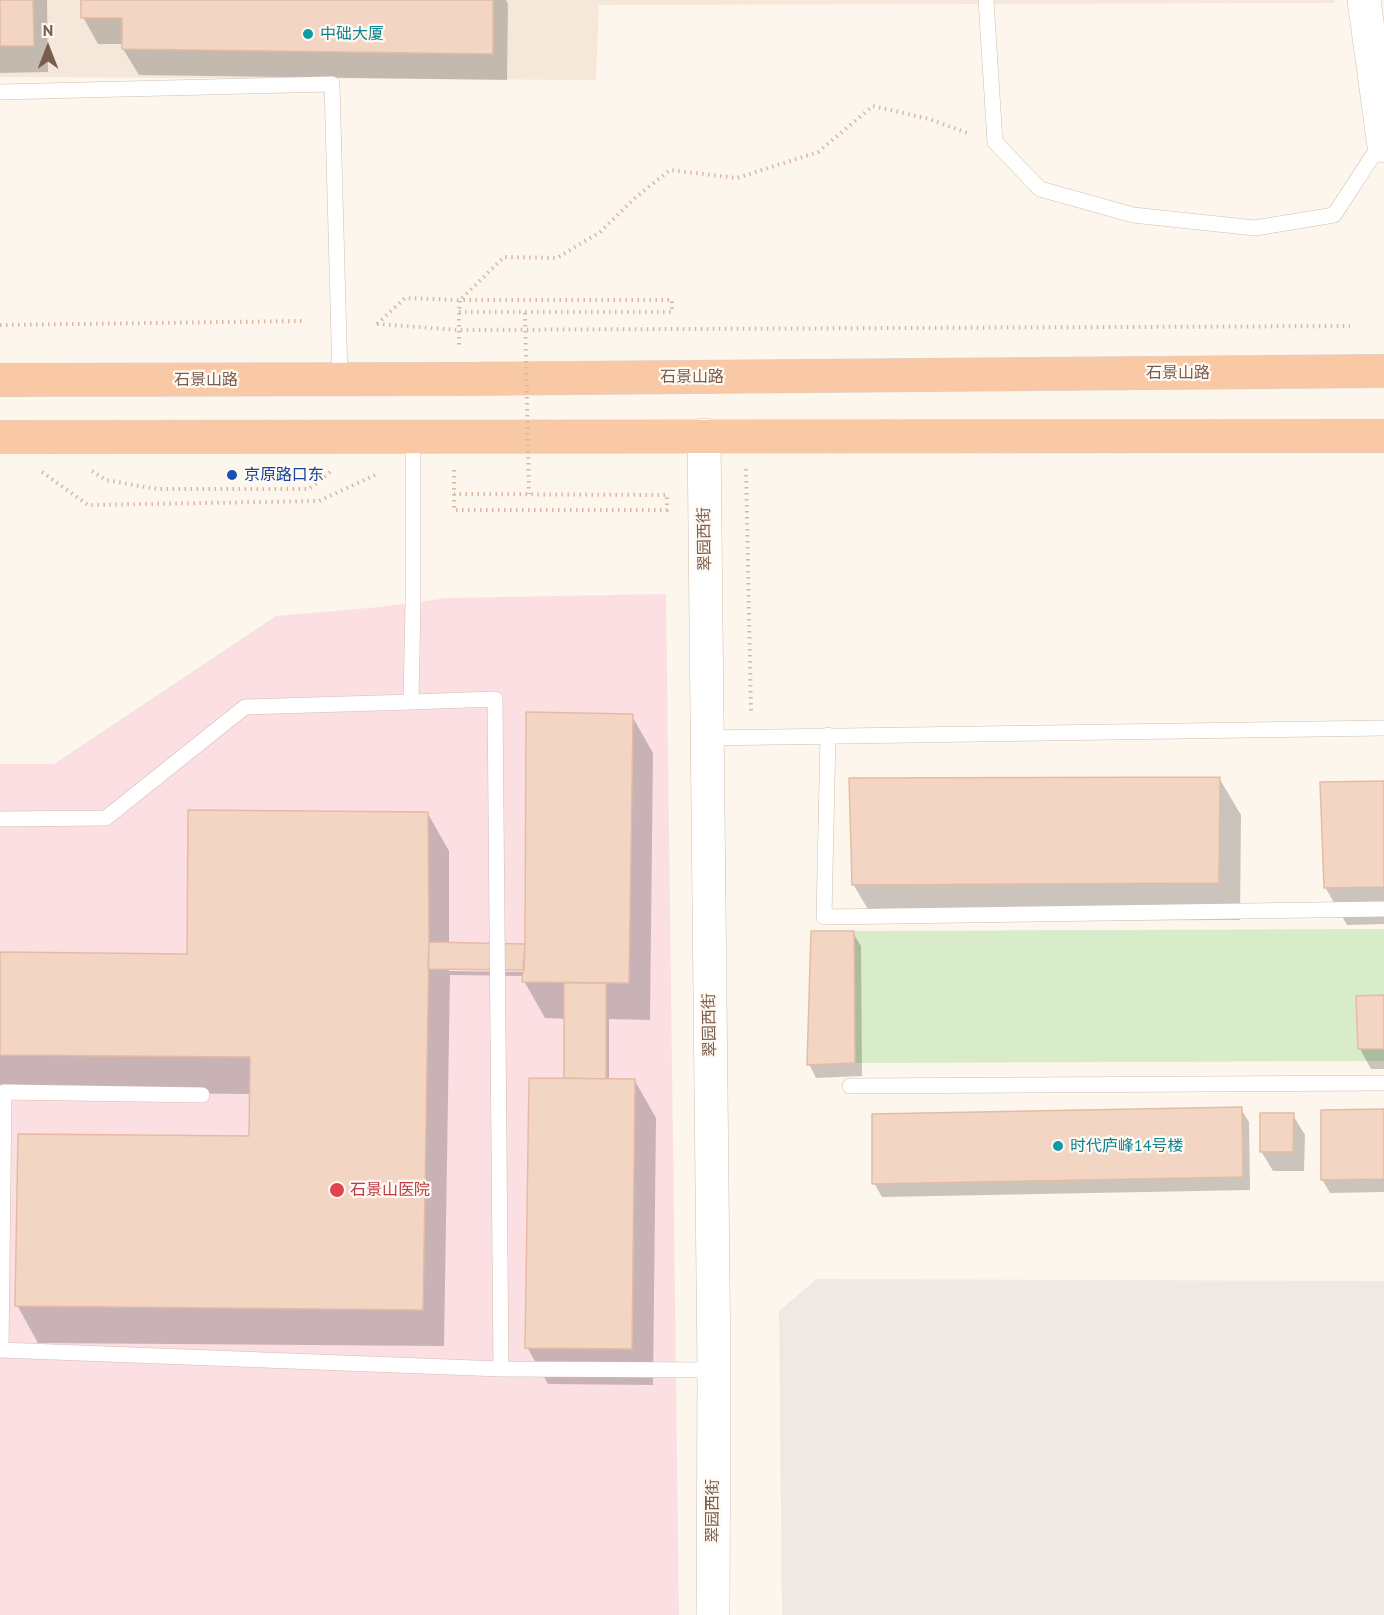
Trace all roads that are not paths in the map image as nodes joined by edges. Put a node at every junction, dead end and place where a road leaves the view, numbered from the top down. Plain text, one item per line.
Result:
1 (986, 0) edge
2 (1364, 0) edge
3 (0, 92) edge
4 (1384, 143) edge
5 (1384, 371) edge
6 (340, 379) junction
7 (0, 380) edge
8 (704, 435) junction
9 (413, 436) junction
10 (1384, 436) edge
11 (0, 437) edge
12 (411, 702) junction
13 (1384, 728) edge
14 (828, 735) junction
15 (707, 738) junction
16 (0, 819) edge
17 (1384, 909) edge
18 (1384, 1083) edge
19 (850, 1086) dead end
20 (202, 1095) dead end
21 (1, 1350) edge
22 (501, 1369) junction
23 (714, 1370) junction
24 (712, 1615) edge

1 - 4 lane
2 - 4 street
3 - 6 lane
5 - 6 highway, 石景山路
6 - 7 highway, 石景山路
8 - 9 highway
8 - 10 highway
8 - 15 street, 翠园西街
9 - 11 highway
9 - 12 lane
12 - 16 lane
12 - 22 lane
13 - 14 lane
14 - 15 lane
14 - 17 lane
15 - 23 street, 翠园西街
18 - 19 lane
20 - 21 lane
21 - 22 lane
22 - 23 lane
23 - 24 street, 翠园西街

